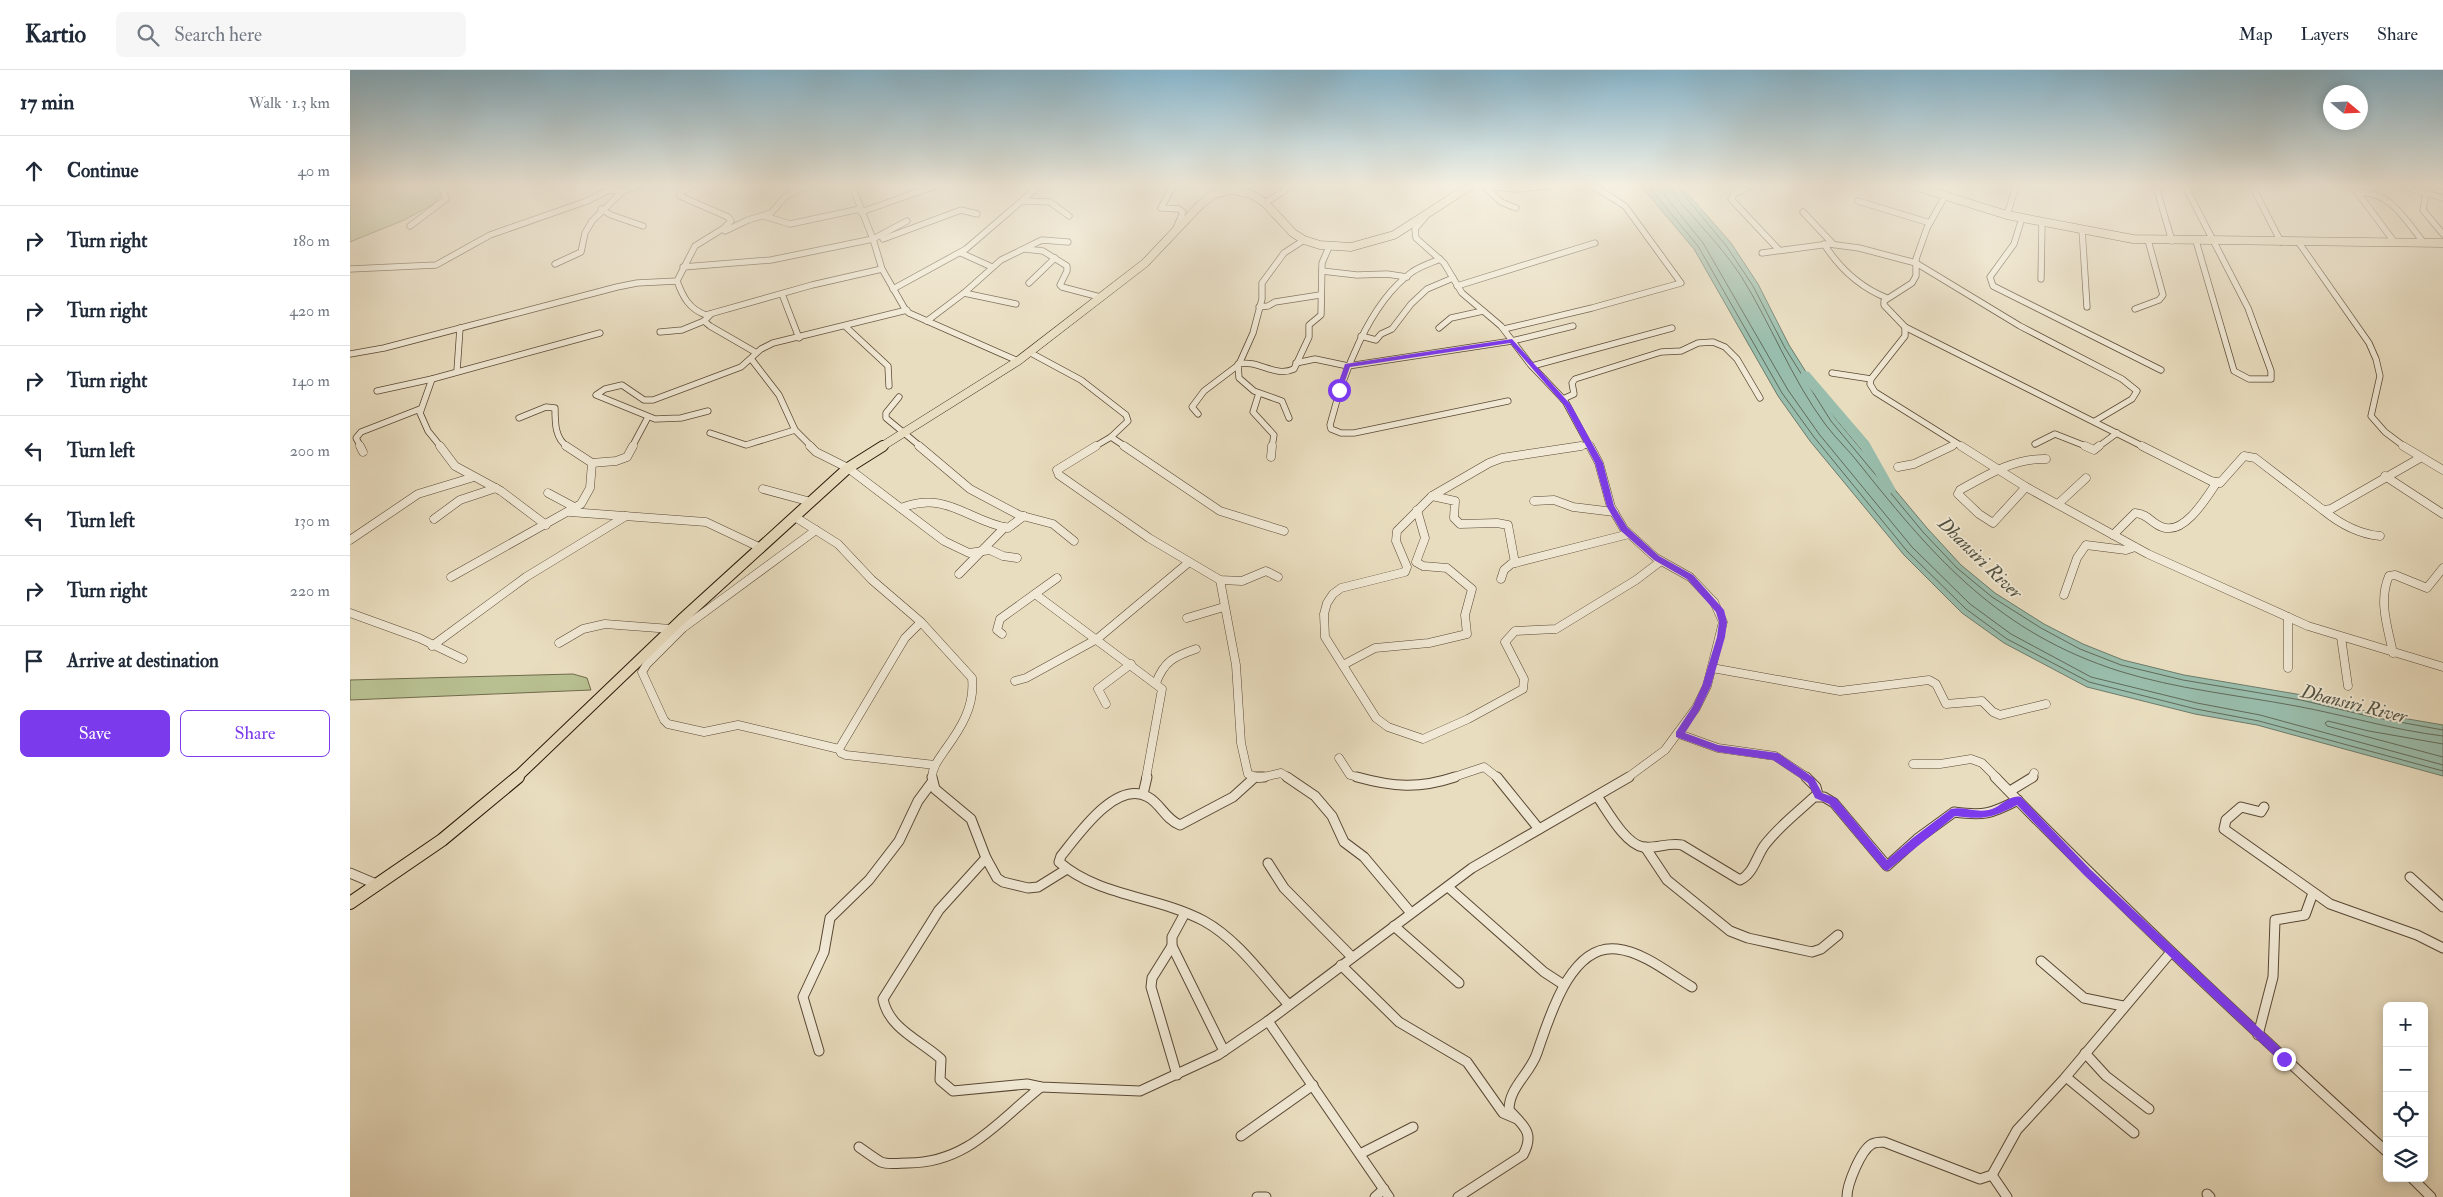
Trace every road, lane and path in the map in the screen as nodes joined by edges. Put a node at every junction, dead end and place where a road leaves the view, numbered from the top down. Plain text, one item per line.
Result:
1 (482, 239) edge
2 (584, 239) edge
3 (705, 239) edge
4 (877, 239) edge
5 (880, 239) edge
6 (978, 239) edge
7 (1168, 239) edge
8 (1383, 239) edge
9 (1419, 239) edge
10 (1650, 239) edge
11 (1768, 239) edge
12 (1828, 239) edge
13 (1925, 239) edge
14 (2016, 239) edge
15 (2042, 239) edge
16 (2083, 239) edge
17 (2139, 239) edge
18 (2279, 239) edge
19 (2392, 239) edge
20 (2420, 239) edge
21 (1304, 240) joint
22 (2148, 240) junction
23 (873, 241) junction
24 (2172, 241) joint
25 (2196, 241) junction
26 (2213, 241) junction
27 (1068, 242) dead end
28 (1595, 242) dead end
29 (2281, 242) junction
30 (2299, 242) junction
31 (2395, 243) junction
32 (2424, 243) junction
33 (2443, 243) edge
34 (1824, 244) junction
35 (1833, 244) junction
36 (1330, 247) junction
37 (1022, 249) junction
38 (1779, 250) junction
39 (961, 253) junction
40 (1762, 253) dead end
41 (1055, 258) junction
42 (1440, 259) junction
43 (1916, 263) junction
44 (554, 264) dead end
45 (683, 267) junction
46 (992, 267) junction
47 (350, 269) edge
48 (882, 269) junction
49 (1322, 272) junction
50 (1407, 277) junction
51 (1453, 278) junction
52 (2041, 279) dead end
53 (677, 281) junction
54 (1029, 283) dead end
55 (1457, 286) junction
56 (893, 289) junction
57 (964, 293) junction
58 (782, 294) junction
59 (1320, 295) junction
60 (1100, 297) junction
61 (1887, 298) junction
62 (1016, 304) dead end
63 (1259, 307) junction
64 (2087, 307) dead end
65 (2135, 309) dead end
66 (907, 310) junction
67 (1483, 311) junction
68 (711, 314) junction
69 (704, 321) junction
70 (927, 321) junction
71 (1572, 326) dead end
72 (846, 327) junction
73 (1905, 327) junction
74 (460, 328) junction
75 (1440, 328) dead end
76 (1672, 328) dead end
77 (1504, 329) junction
78 (660, 332) dead end
79 (600, 333) dead end
80 (1362, 336) junction
81 (799, 338) junction
82 (1512, 340) junction
83 (755, 352) junction
84 (1029, 352) junction
85 (350, 354) edge
86 (752, 360) junction
87 (1018, 361) junction
88 (1296, 363) junction
89 (1238, 364) junction
90 (1348, 366) junction
91 (1532, 366) junction
92 (2161, 370) dead end
93 (457, 372) junction
94 (1832, 373) dead end
95 (432, 379) junction
96 (1871, 379) junction
97 (889, 386) dead end
98 (377, 391) dead end
99 (1259, 394) junction
100 (899, 397) dead end
101 (1760, 398) dead end
102 (1563, 399) junction
103 (1508, 401) dead end
104 (421, 407) junction
105 (708, 411) dead end
106 (1198, 414) dead end
107 (648, 417) junction
108 (519, 418) dead end
109 (1289, 418) dead end
110 (2095, 421) junction
111 (796, 430) junction
112 (905, 432) junction
113 (710, 433) dead end
114 (2117, 433) junction
115 (1111, 437) junction
116 (1958, 444) junction
117 (2035, 444) dead end
118 (1589, 445) junction
119 (363, 452) dead end
120 (1272, 457) dead end
121 (2420, 458) junction
122 (2046, 459) dead end
123 (592, 463) junction
124 (1898, 467) dead end
125 (848, 468) junction
126 (1999, 469) junction
127 (2443, 470) edge
128 (2386, 476) junction
129 (474, 477) junction
130 (2086, 478) dead end
131 (2216, 482) junction
132 (2026, 486) junction
133 (496, 488) junction
134 (763, 489) dead end
135 (548, 493) dead end
136 (1432, 496) junction
137 (1534, 501) dead end
138 (811, 502) junction
139 (2058, 504) junction
140 (901, 508) junction
141 (573, 510) junction
142 (1417, 510) junction
143 (2323, 510) junction
144 (1614, 512) junction
145 (2443, 514) edge
146 (626, 516) junction
147 (1024, 516) junction
148 (795, 517) junction
149 (434, 519) dead end
150 (546, 525) junction
151 (1005, 527) junction
152 (816, 530) junction
153 (1284, 531) dead end
154 (1629, 534) junction
155 (2113, 535) junction
156 (2380, 536) dead end
157 (350, 540) edge
158 (1074, 541) dead end
159 (2135, 547) junction
160 (761, 548) junction
161 (981, 551) junction
162 (1017, 558) dead end
163 (1662, 561) junction
164 (1188, 563) junction
165 (1515, 563) junction
166 (2443, 568) edge
167 (959, 574) dead end
168 (451, 577) dead end
169 (1278, 577) dead end
170 (1057, 578) dead end
171 (1501, 579) dead end
172 (1220, 580) junction
173 (1035, 594) junction
174 (2064, 595) dead end
175 (1224, 608) junction
176 (350, 614) edge
177 (2288, 617) junction
178 (1187, 618) dead end
179 (921, 622) junction
180 (672, 629) junction
181 (1002, 634) dead end
182 (2342, 637) junction
183 (1097, 639) junction
184 (559, 643) dead end
185 (432, 646) junction
186 (1196, 649) dead end
187 (2394, 653) junction
188 (463, 659) dead end
189 (1131, 664) junction
190 (1343, 665) junction
191 (2443, 667) edge
192 (1712, 668) junction
193 (2288, 668) dead end
194 (1015, 681) dead end
195 (1156, 683) junction
196 (2348, 686) dead end
197 (1106, 704) dead end
198 (2046, 704) dead end
199 (1679, 734) junction
200 (839, 750) junction
201 (1339, 758) dead end
202 (1913, 764) dead end
203 (935, 765) junction
204 (2034, 773) dead end
205 (1254, 778) junction
206 (932, 782) junction
207 (2010, 791) junction
208 (1143, 794) junction
209 (1818, 795) junction
210 (1596, 796) junction
211 (2018, 800) junction
212 (2264, 807) dead end
213 (1539, 829) junction
214 (1646, 847) junction
215 (986, 858) junction
216 (1268, 863) dead end
217 (1067, 869) junction
218 (350, 874) edge
219 (2410, 877) dead end
220 (376, 884) junction
221 (1448, 887) junction
222 (2313, 893) junction
223 (350, 903) edge
224 (2443, 907) edge
225 (1185, 913) junction
226 (1411, 914) junction
227 (1394, 926) junction
228 (1838, 935) dead end
229 (1172, 946) junction
230 (2443, 948) edge
231 (2171, 952) junction
232 (1352, 957) junction
233 (2041, 961) dead end
234 (1342, 965) junction
235 (1459, 983) dead end
236 (1564, 986) junction
237 (1692, 987) dead end
238 (1288, 1004) junction
239 (2123, 1006) junction
240 (1268, 1021) junction
241 (2258, 1035) junction
242 (818, 1051) dead end
243 (1224, 1051) junction
244 (2085, 1053) junction
245 (1177, 1075) junction
246 (2066, 1077) junction
247 (1313, 1085) junction
248 (1041, 1087) junction
249 (2149, 1109) dead end
250 (1517, 1119) junction
251 (1413, 1127) dead end
252 (2134, 1133) dead end
253 (1241, 1136) dead end
254 (859, 1147) dead end
255 (2383, 1148) edge
256 (1360, 1154) junction
257 (1992, 1175) junction
258 (2416, 1182) edge
259 (1386, 1193) edge
260 (1257, 1197) edge
261 (1266, 1197) edge
262 (1375, 1197) edge
263 (1458, 1197) edge
264 (1847, 1197) edge
265 (2007, 1197) edge
266 (2431, 1197) edge

1 - 47 street
2 - 44 street
3 - 45 street
4 - 23 street
5 - 23 street
6 - 39 street
7 - 60 main road
8 - 36 main road
9 - 42 street
10 - 77 street
11 - 38 street
12 - 35 street
13 - 43 street
14 - 92 street
15 - 52 street
16 - 64 street
17 - 22 main road
18 - 29 street
19 - 31 street
20 - 32 street
21 - 36 main road
21 - 63 street
22 - 24 main road
22 - 65 street
23 - 45 street
23 - 48 street
24 - 25 main road
25 - 26 main road
25 - 26 street
26 - 29 main road
27 - 37 street
28 - 55 street
29 - 30 main road
30 - 31 main road
30 - 121 street
31 - 32 main road
32 - 33 main road
34 - 35 street
34 - 38 street
34 - 61 street
35 - 43 street
36 - 49 street
37 - 41 street
37 - 46 street
38 - 40 street
39 - 46 street
39 - 56 street
41 - 54 street
41 - 60 street
42 - 50 street
42 - 51 street
43 - 61 street
43 - 110 street
45 - 53 street
46 - 57 street
48 - 56 street
48 - 58 street
49 - 50 street
49 - 59 street
50 - 80 street
51 - 55 street
51 - 80 street
53 - 68 street
53 - 74 street
55 - 67 street
56 - 66 street
57 - 62 street
57 - 70 street
58 - 68 street
58 - 81 street
59 - 63 street
59 - 88 street
60 - 84 main road
61 - 73 street
63 - 89 street
66 - 70 street
66 - 72 street
67 - 75 street
67 - 77 street
68 - 69 street
69 - 78 street
69 - 83 street
70 - 87 street
71 - 82 street
72 - 81 street
72 - 97 street
73 - 96 street
73 - 110 street
74 - 85 street
74 - 93 street
76 - 91 street
77 - 82 street
79 - 93 street
80 - 90 street
81 - 83 street
82 - 90 street
82 - 91 street
83 - 86 street
84 - 87 main road
84 - 115 street
86 - 107 street
86 - 111 street
87 - 112 main road
88 - 89 street
88 - 90 street
89 - 99 street
89 - 106 street
90 - 103 street
91 - 102 street
93 - 95 street
94 - 96 street
95 - 98 street
95 - 104 street
96 - 116 street
99 - 109 street
99 - 120 street
100 - 112 street
101 - 102 street
102 - 118 street
104 - 119 street
104 - 129 street
105 - 107 street
107 - 123 street
108 - 123 street
110 - 114 street
111 - 113 street
111 - 125 street
112 - 125 main road
112 - 147 street
114 - 117 street
114 - 131 street
115 - 153 street
115 - 164 street
116 - 124 street
116 - 126 street
118 - 136 street
118 - 144 street
121 - 127 street
121 - 128 street
122 - 126 street
123 - 141 street
125 - 138 main road
125 - 140 street
126 - 132 street
126 - 132 street
128 - 143 street
128 - 145 street
129 - 133 street
129 - 157 street
130 - 139 street
131 - 143 street
131 - 155 street
132 - 139 street
133 - 149 street
133 - 150 street
134 - 138 street
135 - 141 street
136 - 142 street
136 - 165 street
137 - 144 street
138 - 148 main road
139 - 155 street
140 - 151 street
140 - 161 street
141 - 146 street
141 - 150 street
142 - 190 street
142 - 190 street
143 - 156 street
144 - 154 street
146 - 160 street
146 - 185 street
147 - 151 street
147 - 158 street
148 - 152 street
148 - 160 main road
150 - 168 street
151 - 161 street
152 - 179 street
152 - 200 street
154 - 163 street
154 - 165 street
155 - 159 street
159 - 174 street
159 - 177 street
160 - 180 main road
161 - 162 street
161 - 167 street
163 - 190 street
163 - 192 street
164 - 172 street
164 - 183 street
165 - 171 street
166 - 187 street
169 - 172 street
170 - 173 street
172 - 175 street
173 - 181 street
173 - 183 street
175 - 178 street
175 - 205 street
176 - 185 street
177 - 182 street
177 - 193 street
179 - 200 street
179 - 203 street
180 - 184 street
180 - 220 main road
182 - 187 street
182 - 196 street
183 - 189 street
183 - 194 street
185 - 188 street
186 - 195 street
187 - 191 street
189 - 195 street
189 - 197 street
192 - 198 street
192 - 199 street
195 - 208 street
199 - 209 street
199 - 210 street
200 - 203 street
201 - 213 street
202 - 207 street
203 - 206 street
204 - 207 street
205 - 208 street
205 - 226 street
206 - 215 street
206 - 242 street
207 - 211 street
208 - 217 street
209 - 211 street
209 - 214 street
210 - 213 street
210 - 214 street
211 - 231 street
212 - 222 street
213 - 221 street
214 - 228 street
215 - 217 street
215 - 248 street
216 - 232 street
217 - 225 street
218 - 220 street
219 - 224 street
220 - 223 main road
221 - 226 street
221 - 236 street
222 - 230 street
222 - 241 street
225 - 229 street
225 - 238 street
226 - 227 street
227 - 232 street
227 - 235 street
229 - 243 street
229 - 245 street
231 - 239 street
231 - 241 street
232 - 234 street
233 - 239 street
234 - 238 street
234 - 250 street
236 - 237 street
236 - 250 street
238 - 240 street
239 - 244 street
240 - 243 street
240 - 247 street
241 - 255 street
243 - 245 street
244 - 246 street
244 - 249 street
245 - 248 street
246 - 252 street
246 - 257 street
247 - 253 street
247 - 256 street
248 - 254 street
250 - 263 street
251 - 256 street
256 - 259 street
257 - 264 street
257 - 265 street
258 - 266 street
259 - 262 street
260 - 261 street

